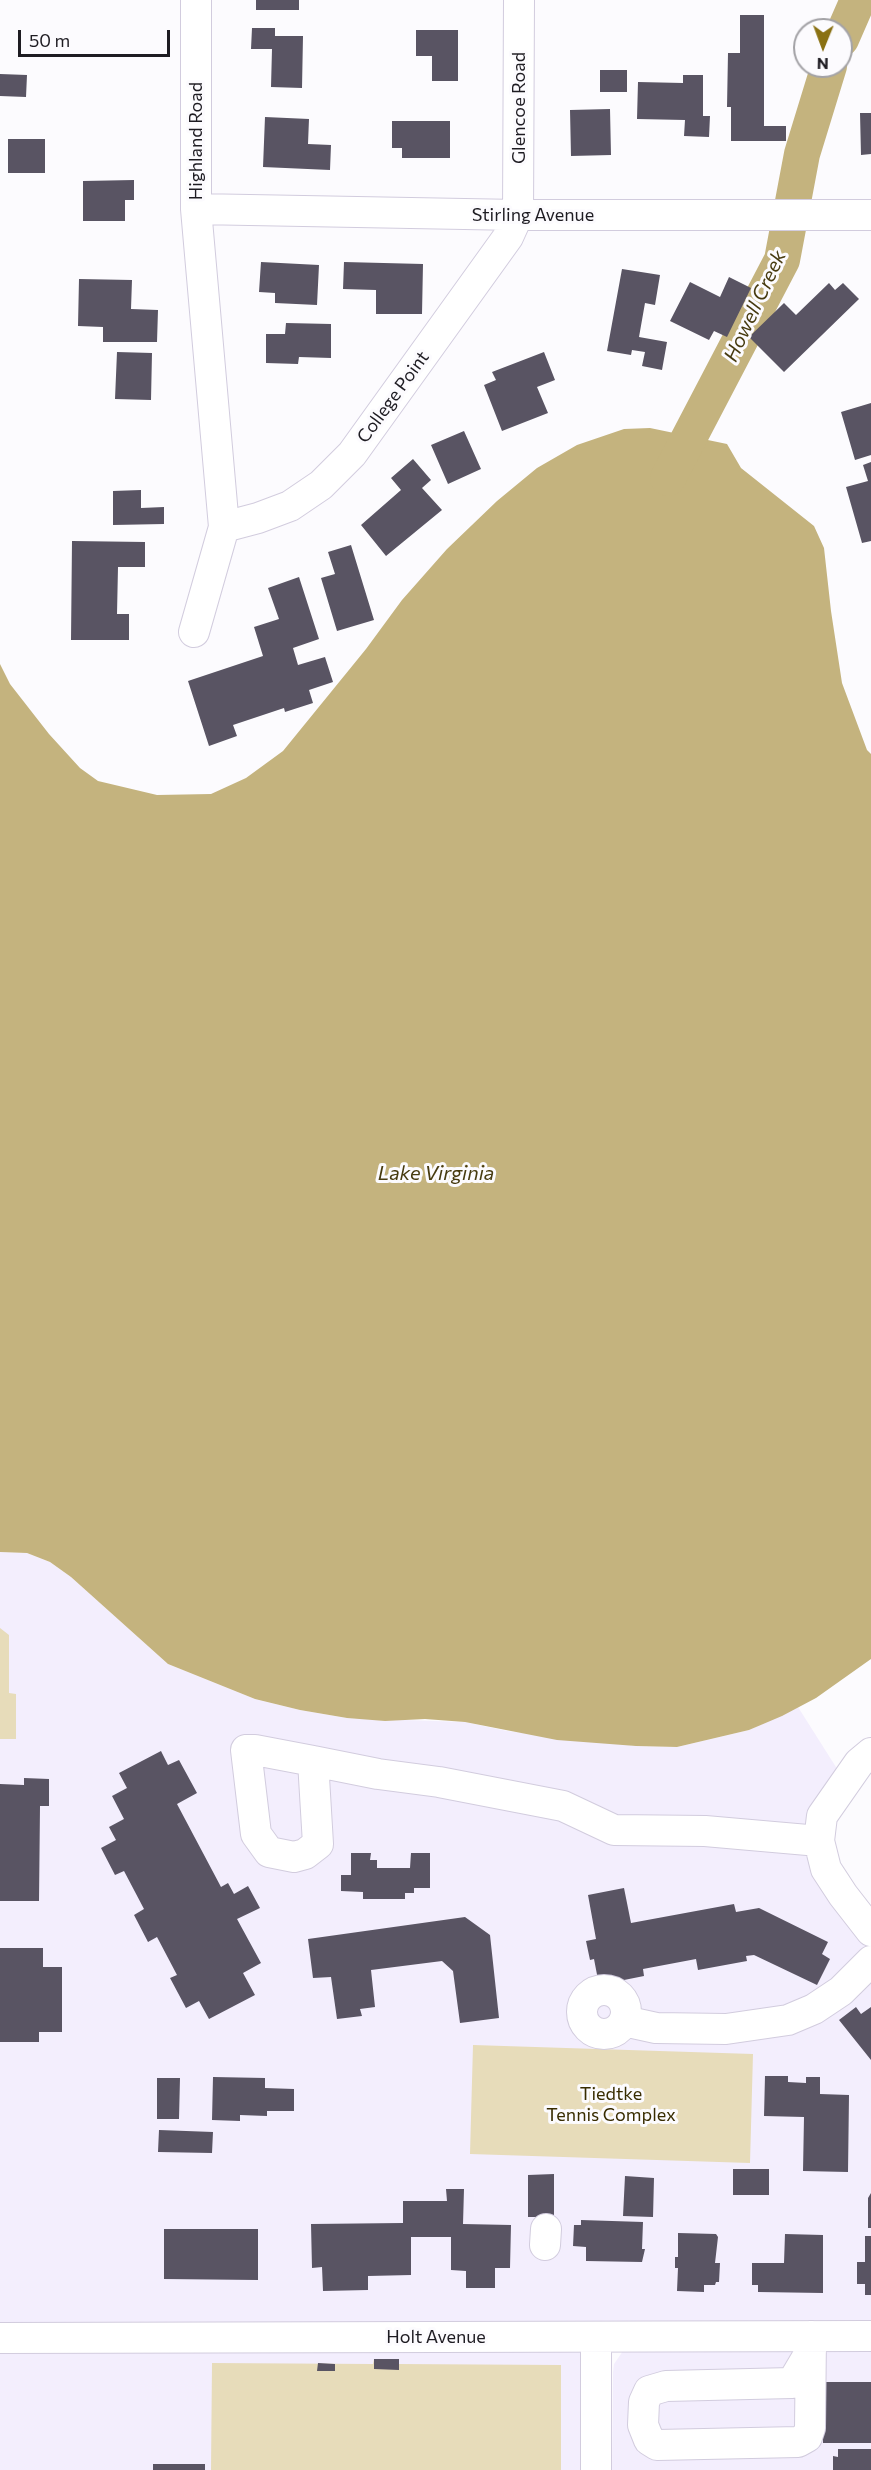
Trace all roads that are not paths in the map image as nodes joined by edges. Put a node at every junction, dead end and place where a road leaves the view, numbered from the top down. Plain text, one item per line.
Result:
1 (196, 0) edge
2 (519, 0) edge
3 (196, 209) junction
4 (518, 215) junction
5 (871, 215) edge
6 (224, 527) junction
7 (194, 632) dead end
8 (865, 1758) edge
9 (313, 1761) dead end
10 (819, 1841) junction
11 (871, 1931) edge
12 (871, 1961) edge
13 (624, 2021) dead end
14 (871, 2336) edge
15 (596, 2337) junction
16 (0, 2338) edge
17 (811, 2344) junction
18 (596, 2470) edge

1 - 3 street, Highland Road
2 - 4 street, Glencoe Road
3 - 4 street, Stirling Avenue
3 - 6 street
4 - 5 street, Stirling Avenue
4 - 6 street, College Point
6 - 7 street
8 - 10 street
9 - 10 street
10 - 11 street
12 - 13 street
14 - 17 street, Holt Avenue
15 - 16 street, Holt Avenue
15 - 17 street, Holt Avenue
15 - 18 street
17 - 17 street

